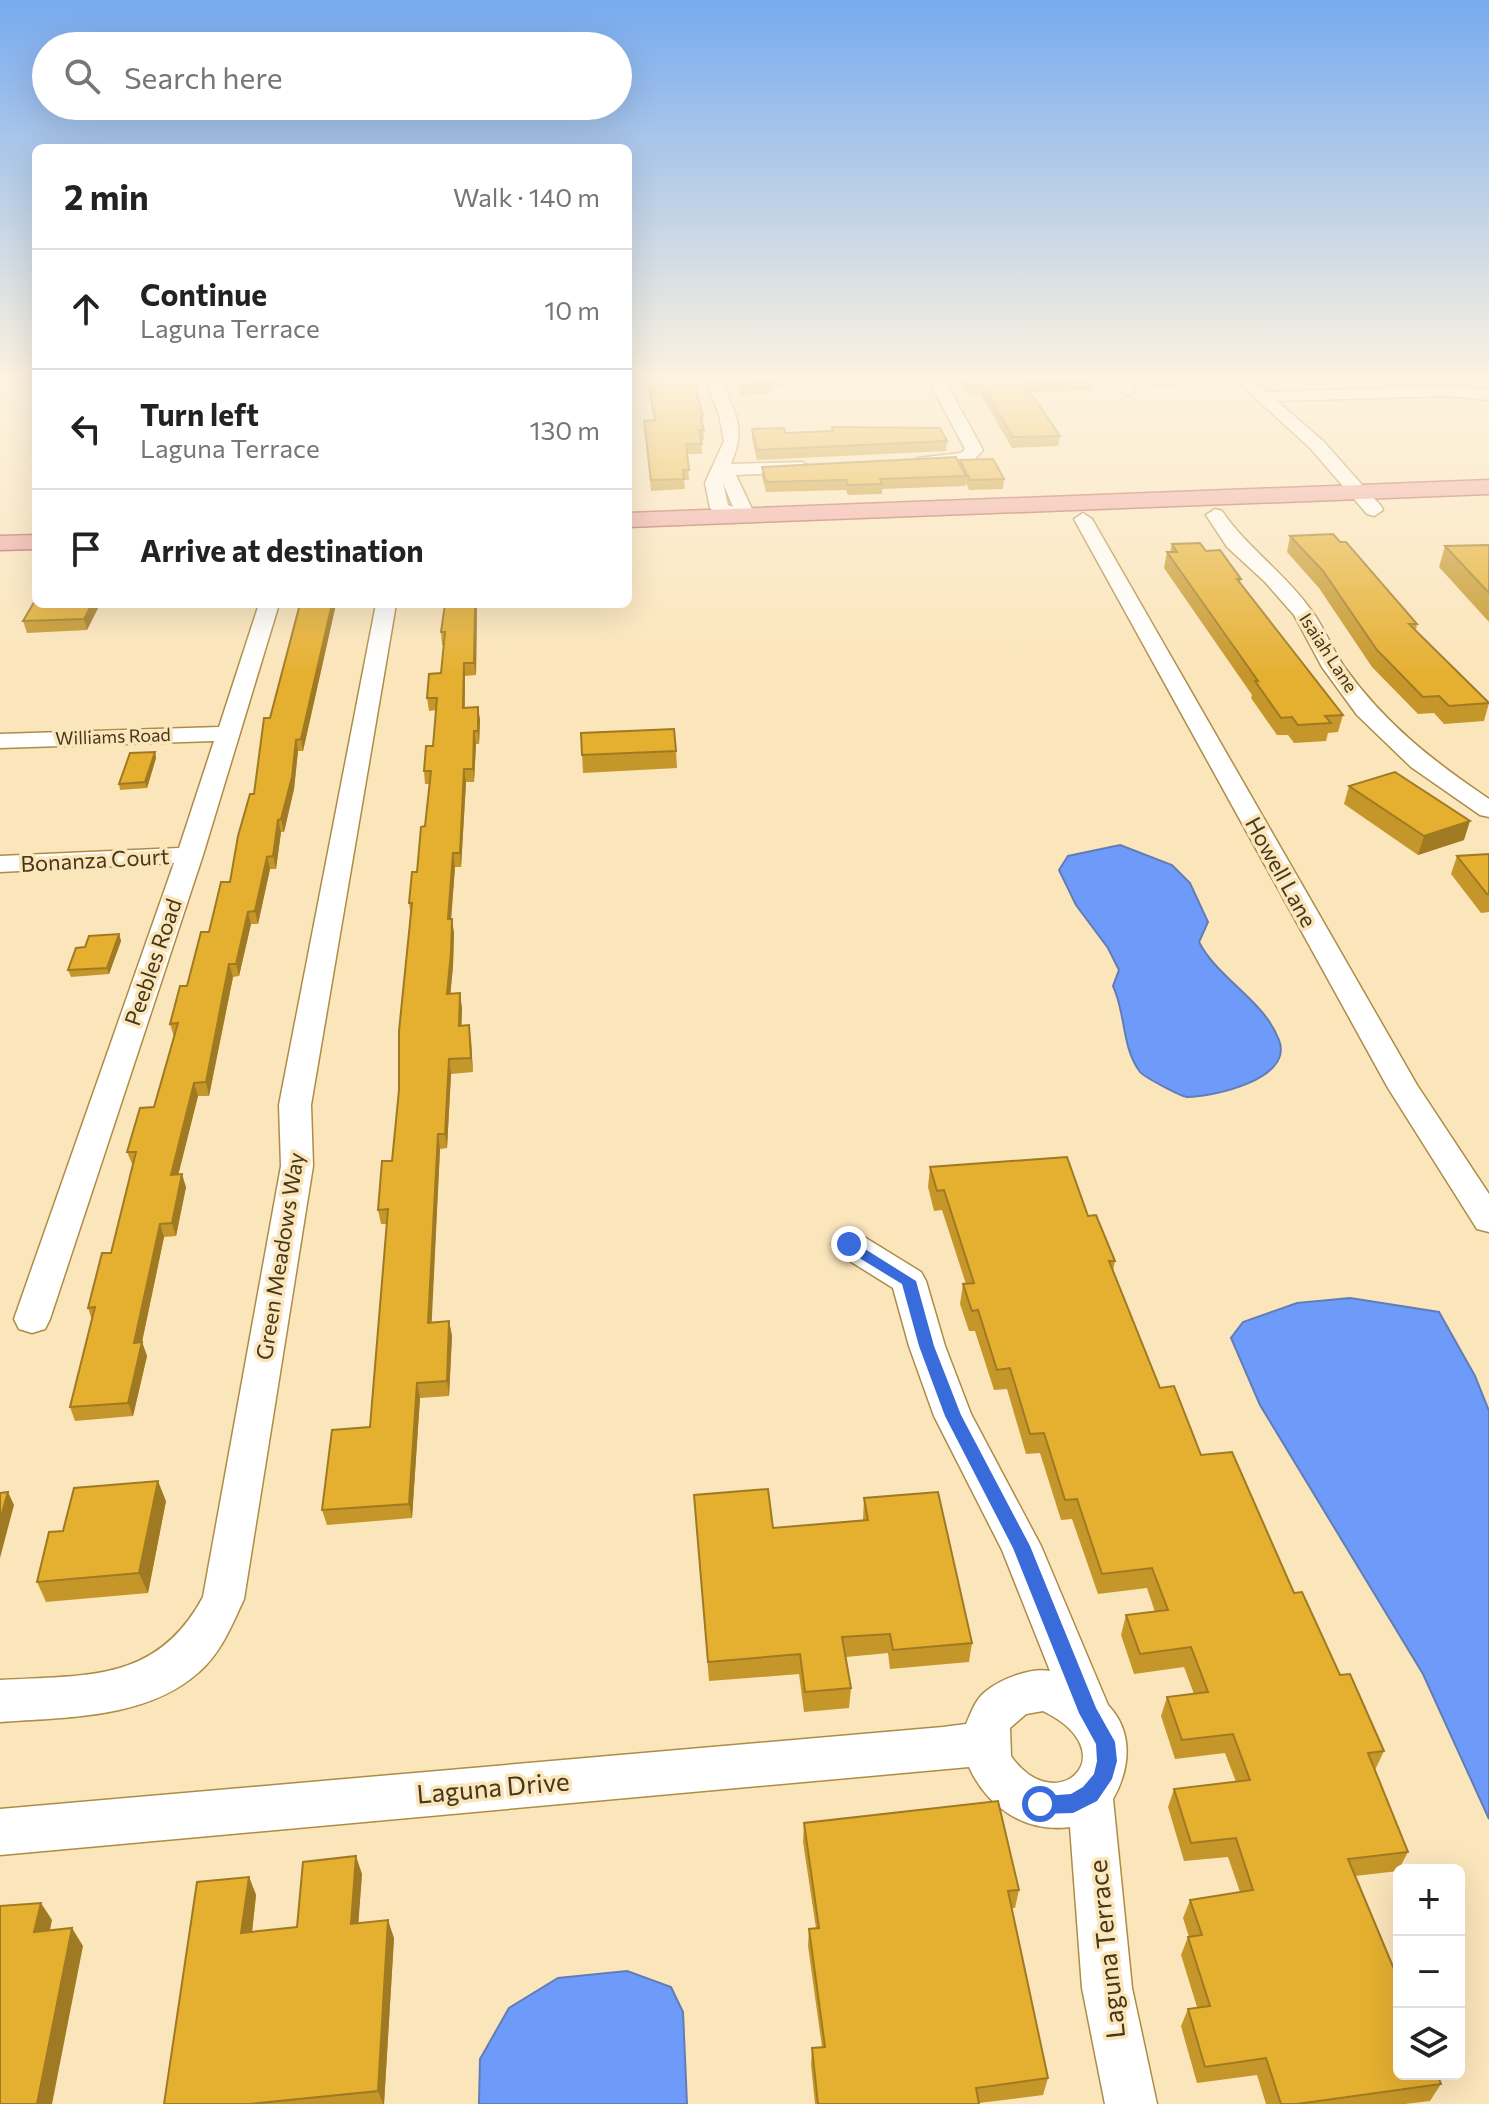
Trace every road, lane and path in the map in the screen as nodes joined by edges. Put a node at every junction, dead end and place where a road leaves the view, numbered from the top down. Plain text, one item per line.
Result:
1 (716, 479) edge
2 (1333, 479) edge
3 (1489, 487) edge
4 (1355, 491) junction
5 (1060, 503) junction
6 (1489, 505) edge
7 (1374, 510) junction
8 (736, 515) junction
9 (1215, 515) junction
10 (1083, 519) junction
11 (632, 520) edge
12 (870, 527) junction
13 (710, 532) junction
14 (632, 535) edge
15 (32, 542) edge
16 (0, 543) edge
17 (32, 557) edge
18 (0, 558) edge
19 (268, 608) edge
20 (385, 608) edge
21 (227, 734) junction
22 (0, 741) edge
23 (1489, 810) edge
24 (190, 855) junction
25 (0, 864) edge
26 (1489, 1220) edge
27 (849, 1244) dead end
28 (32, 1319) dead end
29 (0, 1701) edge
30 (1089, 1713) junction
31 (985, 1743) junction
32 (1090, 1794) junction
33 (0, 1832) edge
34 (1131, 2104) edge

1 - 8 street
2 - 4 street
3 - 4 main road
4 - 5 main road
4 - 7 street
5 - 8 main road
5 - 12 main road
6 - 7 main road
7 - 9 main road
8 - 11 main road
8 - 13 main road
9 - 10 main road
9 - 23 street, Isaiah Lane
10 - 12 main road
10 - 26 street, Howell Lane
12 - 13 main road
13 - 14 main road
15 - 16 main road
17 - 18 main road
19 - 21 street, Peebles Road
20 - 29 street, Green Meadows Way
21 - 22 street, Williams Road
21 - 24 street, Peebles Road
24 - 25 street, Bonanza Court
24 - 28 street, Peebles Road
27 - 30 street
30 - 31 street
30 - 32 street
31 - 32 street
31 - 33 street, Laguna Drive
32 - 34 street, Laguna Terrace

